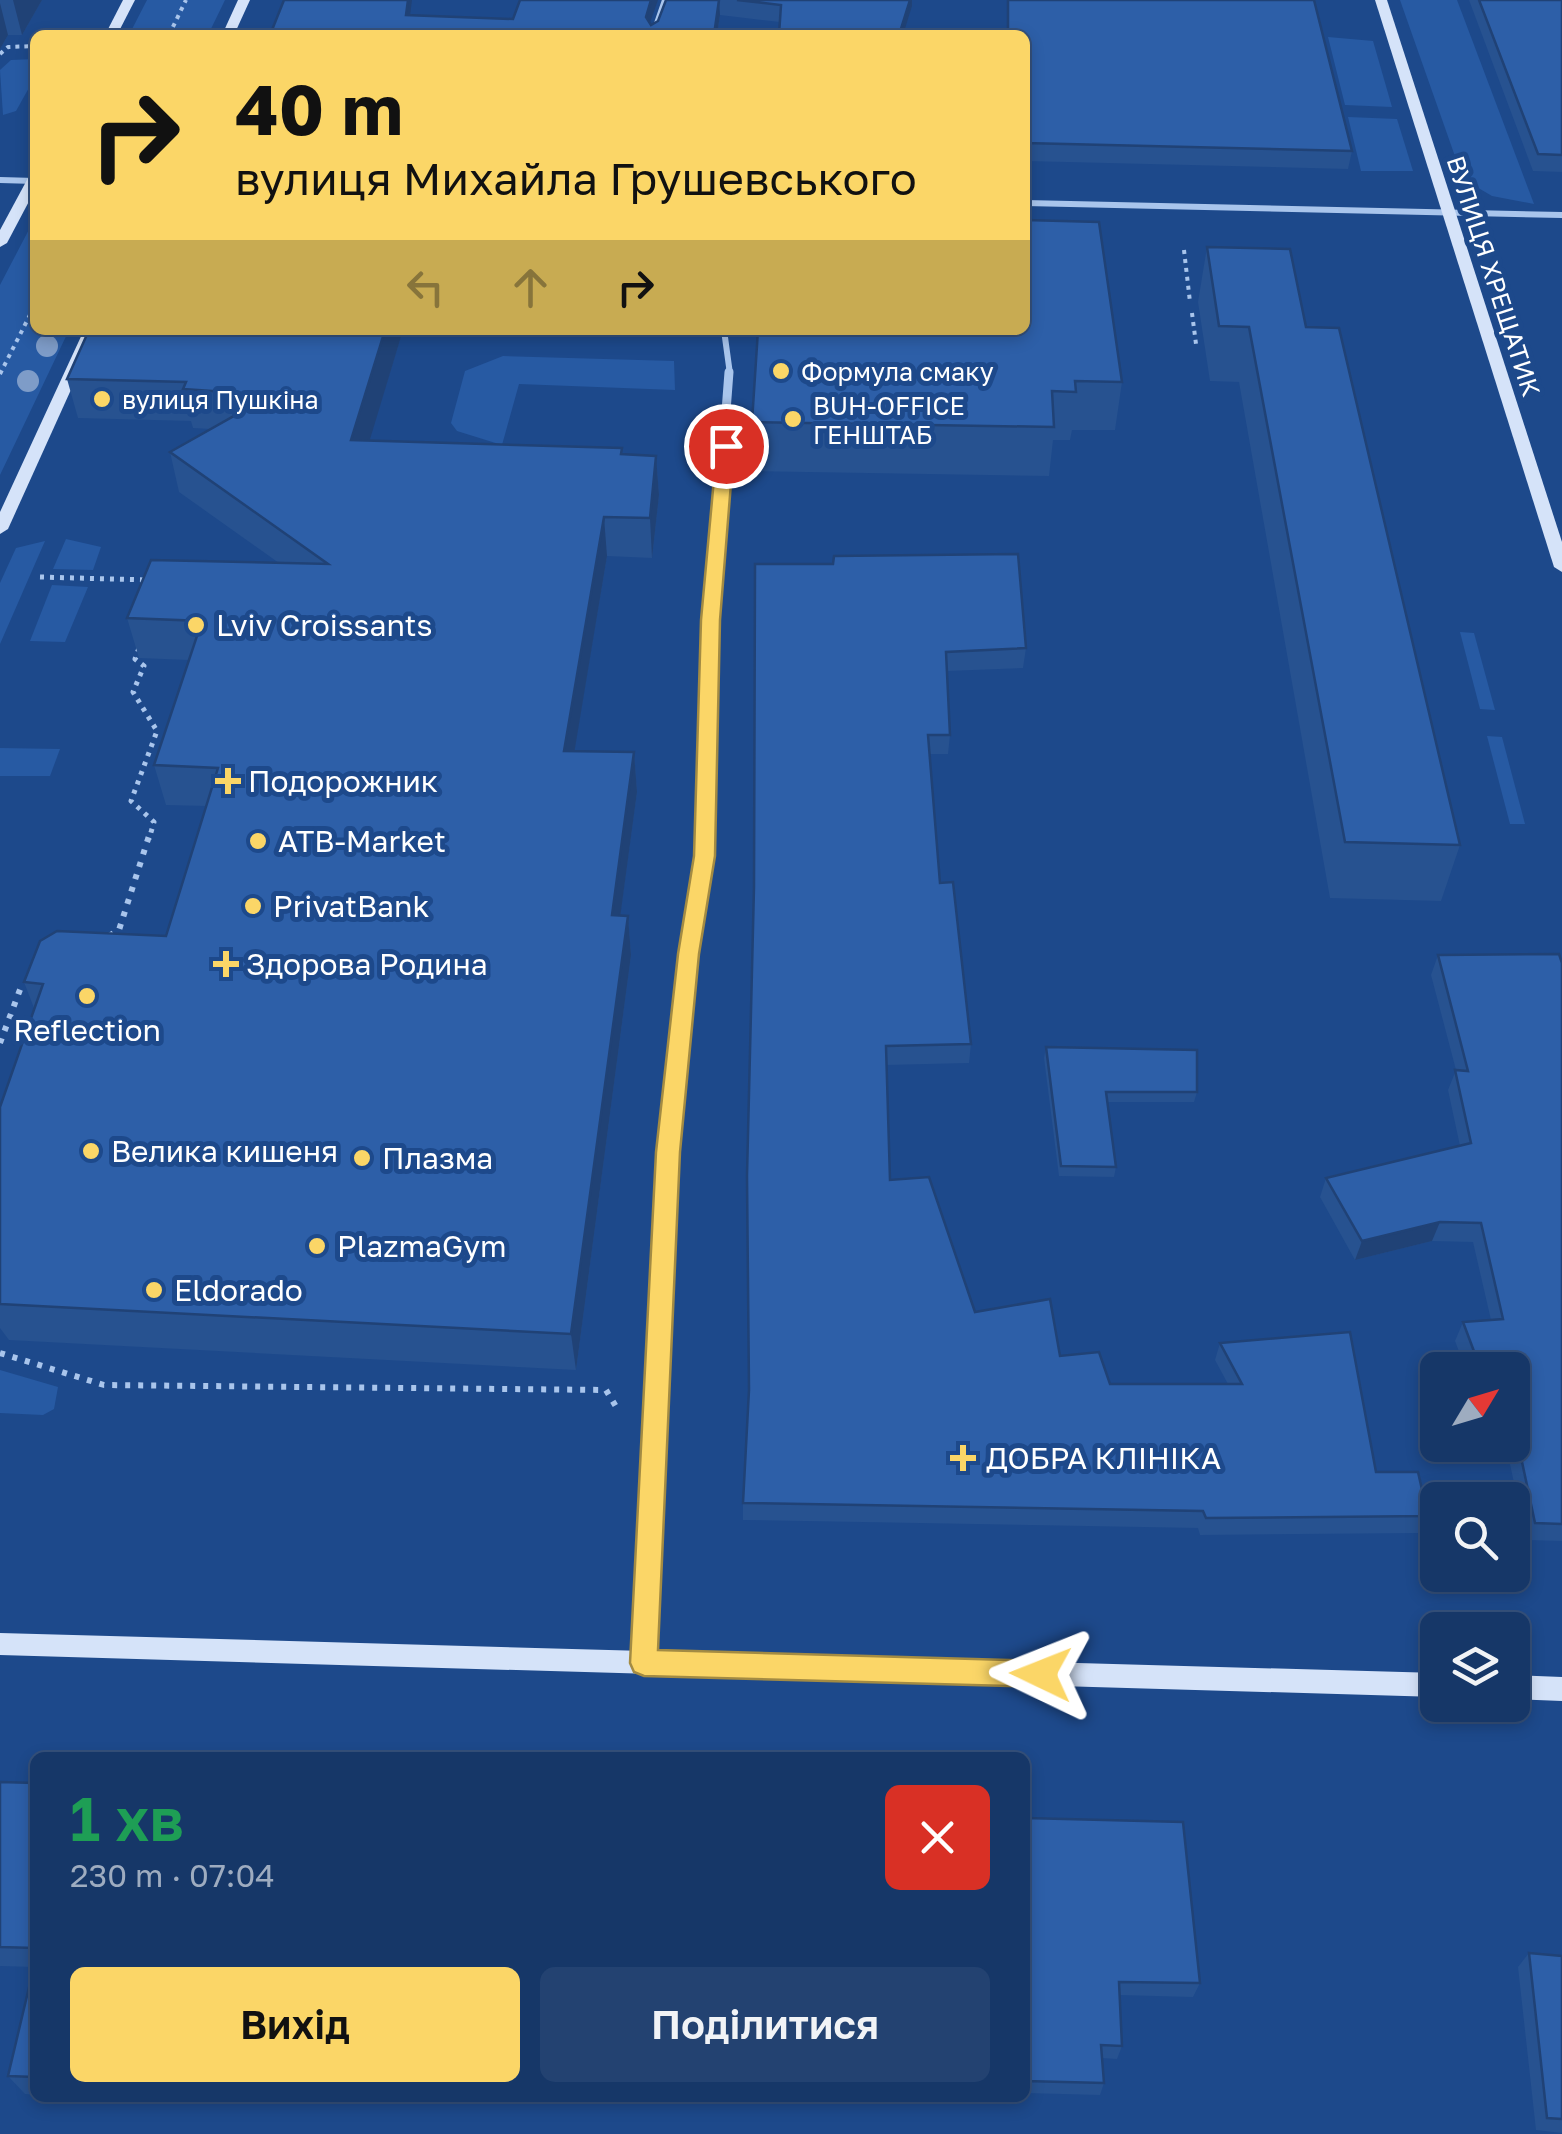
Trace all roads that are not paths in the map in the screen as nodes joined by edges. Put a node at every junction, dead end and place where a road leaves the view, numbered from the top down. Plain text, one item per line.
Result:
1 (130, 0) edge
2 (244, 0) edge
3 (665, 0) edge
4 (1381, 0) edge
5 (114, 30) edge
6 (230, 30) edge
7 (654, 30) edge
8 (0, 180) edge
9 (30, 180) edge
10 (30, 187) edge
11 (1030, 203) edge
12 (1451, 212) junction
13 (1562, 215) edge
14 (0, 243) edge
15 (89, 335) edge
16 (725, 335) edge
17 (0, 529) edge
18 (1562, 567) edge
19 (0, 1644) edge
20 (644, 1663) junction
21 (1420, 1685) edge
22 (1530, 1688) edge
23 (1562, 1689) edge

1 - 5 main road
2 - 6 main road
3 - 7 street
4 - 12 main road, ВУЛИЦЯ ХРЕЩАТИК
8 - 9 street
10 - 14 main road
11 - 12 street
12 - 13 street
12 - 18 main road, ВУЛИЦЯ ХРЕЩАТИК
15 - 17 main road
16 - 20 street
19 - 20 main road
20 - 21 main road
22 - 23 main road

